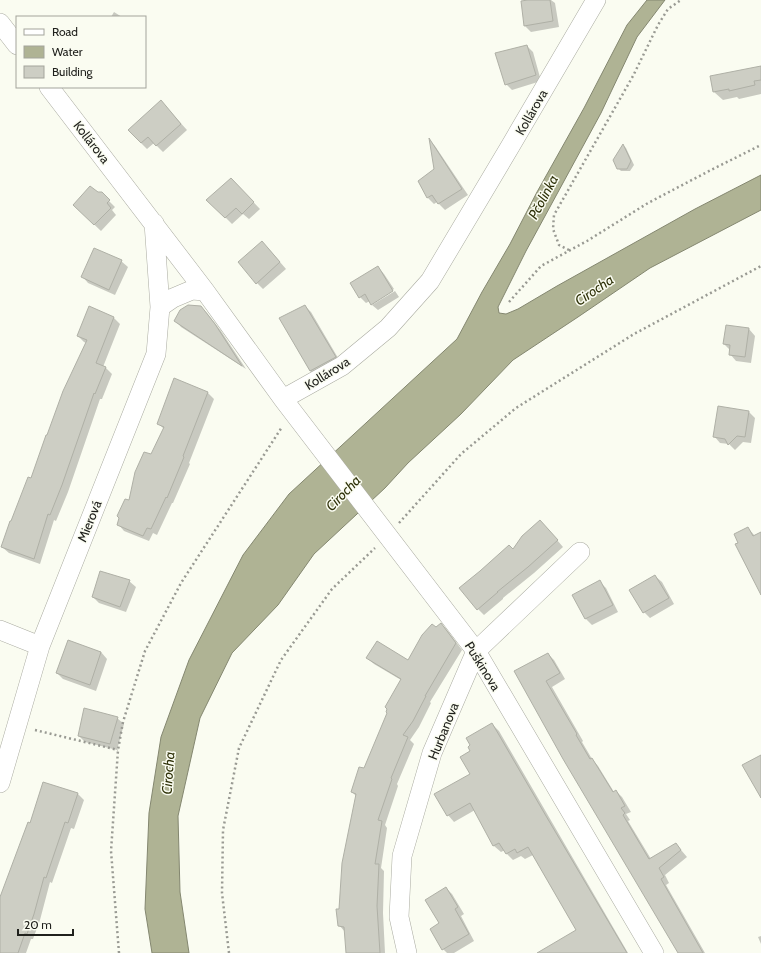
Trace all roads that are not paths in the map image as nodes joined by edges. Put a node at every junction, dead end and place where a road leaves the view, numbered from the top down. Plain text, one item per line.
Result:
1 (596, 0) edge
2 (0, 23) edge
3 (16, 44) edge
4 (51, 88) edge
5 (154, 223) junction
6 (205, 290) junction
7 (160, 307) junction
8 (289, 407) junction
9 (580, 552) dead end
10 (0, 630) edge
11 (40, 646) junction
12 (476, 651) junction
13 (21, 710) junction
14 (0, 732) edge
15 (0, 783) edge
16 (407, 953) edge
17 (654, 953) edge

1 - 8 street, Kollárova
2 - 3 street
4 - 5 street, Kollárova
5 - 6 street, Kollárova
5 - 7 street, Mierová
6 - 7 street
6 - 8 street, Kollárova
7 - 11 street, Mierová
8 - 12 street, Puškinova
9 - 12 street, Hurbanova
10 - 11 street
11 - 13 street, Mierová
12 - 16 street, Hurbanova
12 - 17 street, Puškinova
13 - 14 street
13 - 15 street, Mierová

